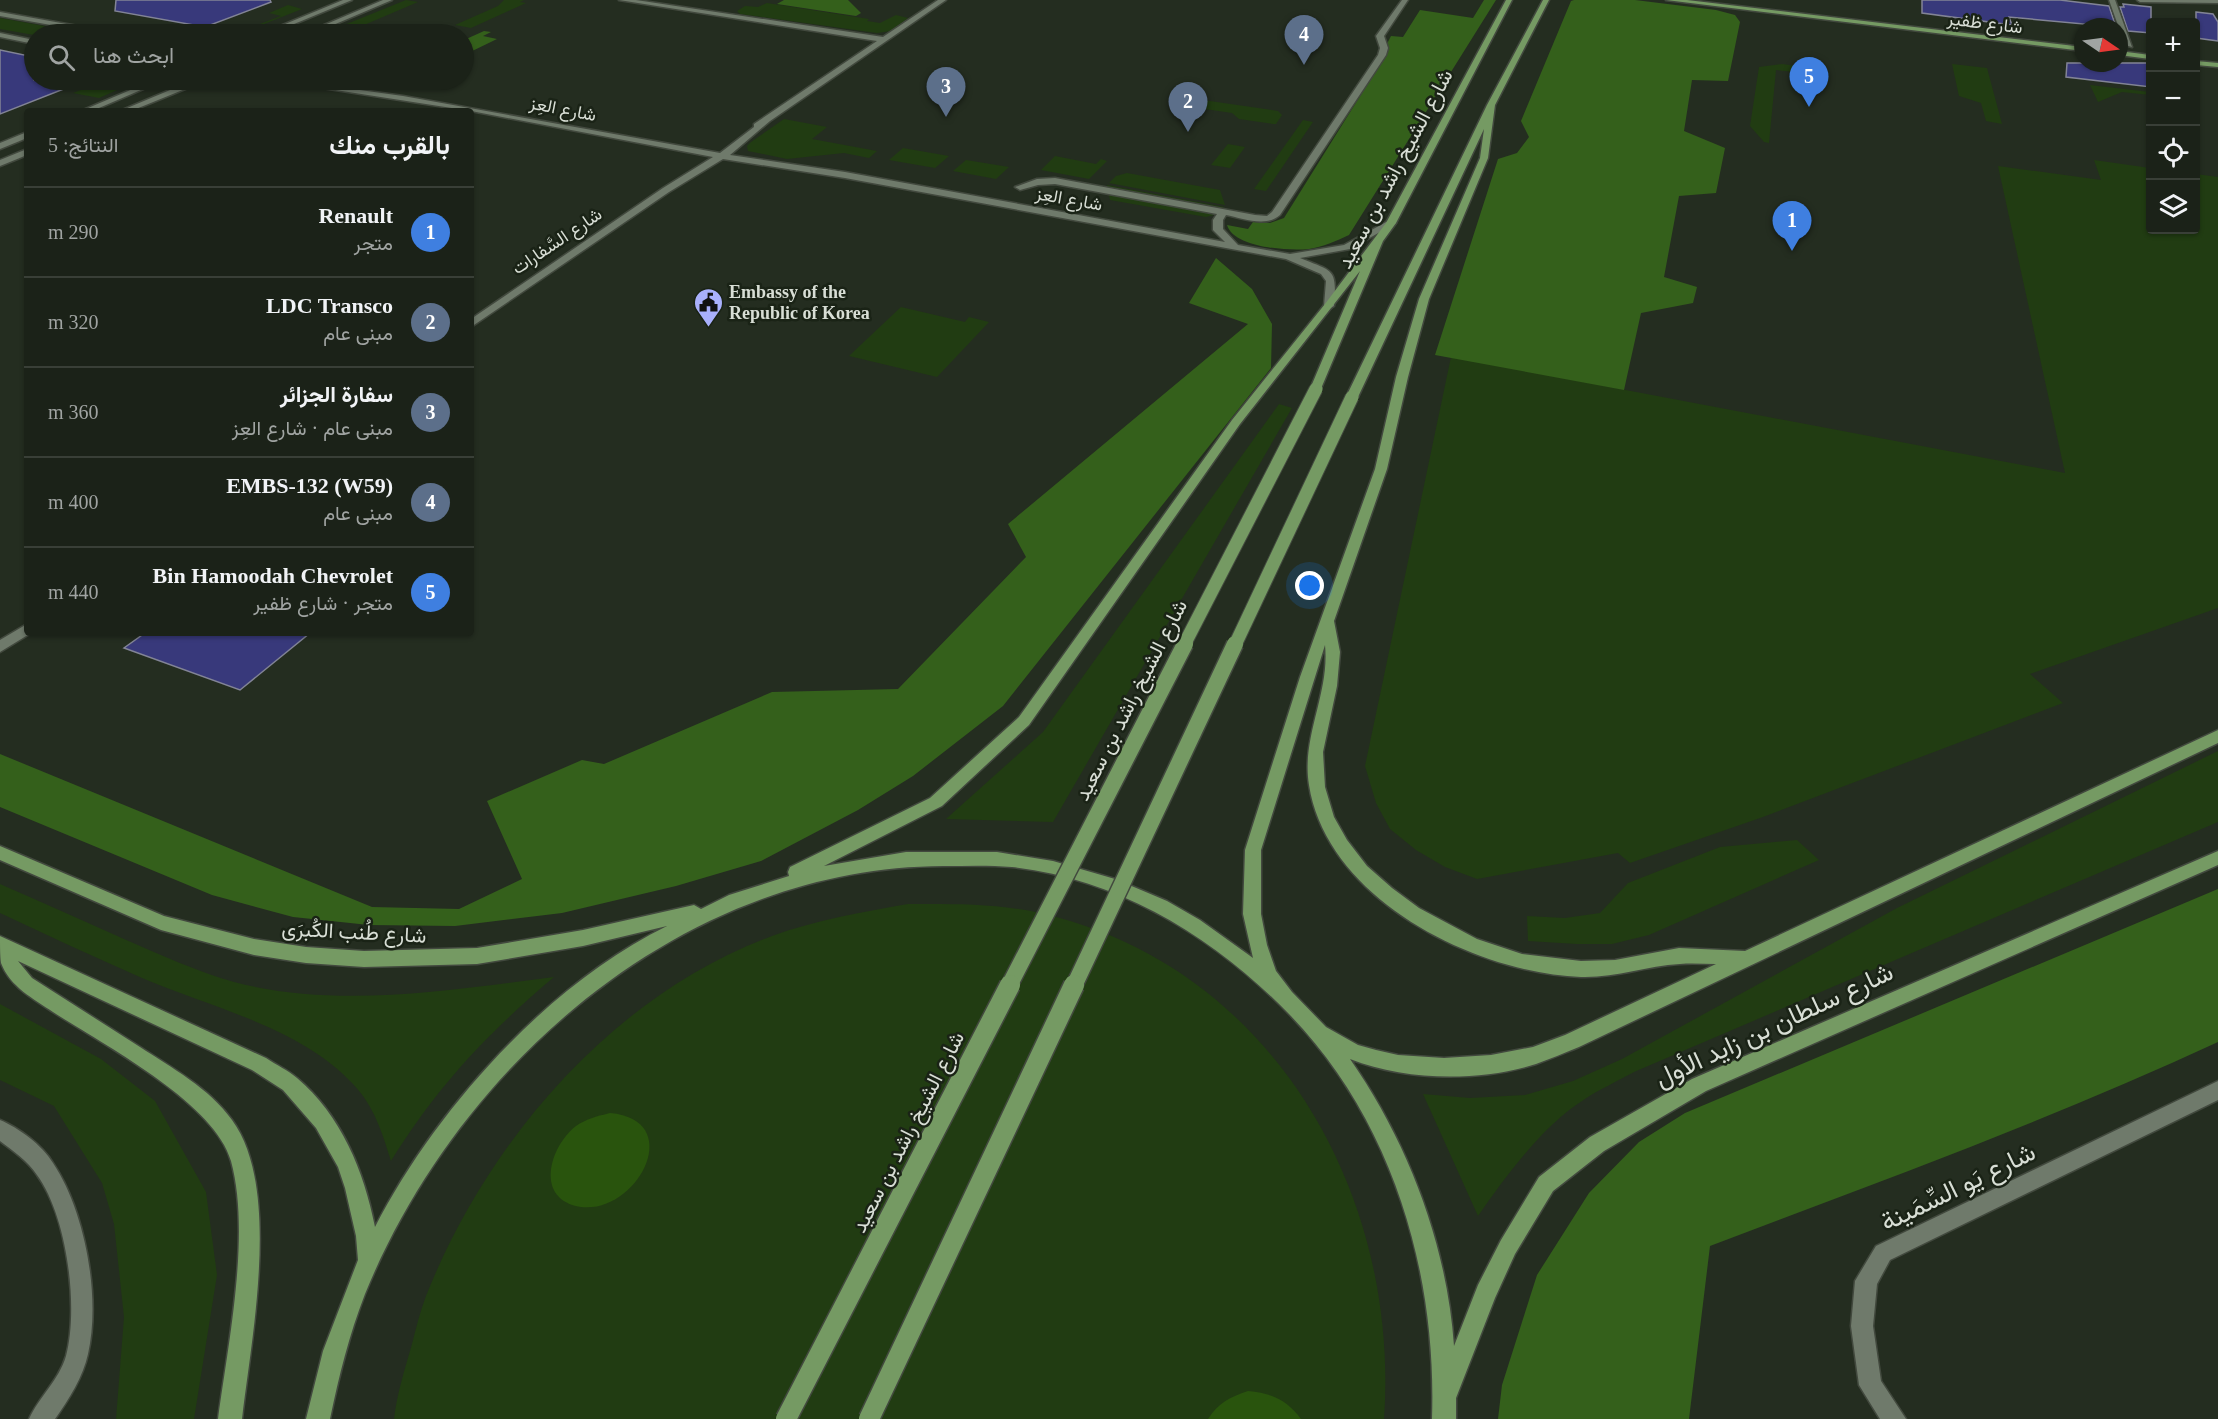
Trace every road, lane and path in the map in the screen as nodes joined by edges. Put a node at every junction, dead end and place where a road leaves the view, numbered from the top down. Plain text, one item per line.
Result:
1 (349, 0) edge
2 (360, 0) edge
3 (388, 0) edge
4 (622, 0) edge
5 (943, 0) edge
6 (1405, 0) edge
7 (1509, 0) edge
8 (1546, 0) edge
9 (1669, 0) edge
10 (2112, 0) edge
11 (2140, 0) edge
12 (2218, 1) edge
13 (0, 14) edge
14 (56, 24) edge
15 (290, 24) edge
16 (301, 24) edge
17 (331, 24) edge
18 (0, 37) edge
19 (24, 40) edge
20 (885, 40) junction
21 (2129, 45) joint
22 (2140, 46) dead end
23 (2074, 48) edge
24 (2128, 54) edge
25 (2146, 56) edge
26 (2200, 63) edge
27 (2218, 65) edge
28 (132, 90) edge
29 (135, 90) edge
30 (175, 90) edge
31 (346, 90) edge
32 (409, 90) edge
33 (130, 92) junction
34 (1491, 105) junction
35 (91, 108) edge
36 (131, 108) edge
37 (458, 108) edge
38 (474, 111) edge
39 (766, 122) junction
40 (24, 136) edge
41 (0, 146) edge
42 (731, 150) junction
43 (721, 152) junction
44 (24, 153) edge
45 (711, 154) junction
46 (0, 163) edge
47 (845, 175) junction
48 (666, 190) junction
49 (1005, 204) junction
50 (1224, 211) junction
51 (1391, 223) junction
52 (1378, 241) junction
53 (1235, 247) junction
54 (1288, 257) junction
55 (1329, 306) junction
56 (474, 322) edge
57 (1327, 621) junction
58 (24, 631) edge
59 (0, 647) edge
60 (2218, 736) edge
61 (0, 853) edge
62 (2218, 858) edge
63 (767, 887) junction
64 (718, 906) junction
65 (0, 944) edge
66 (1746, 958) junction
67 (1279, 990) junction
68 (1319, 1033) junction
69 (2218, 1090) edge
70 (0, 1130) edge
71 (369, 1262) junction
72 (1446, 1395) junction
73 (40, 1419) edge
74 (230, 1419) edge
75 (318, 1419) edge
76 (786, 1419) edge
77 (869, 1419) edge
78 (1444, 1419) edge
79 (1894, 1419) edge

1 - 15 street
2 - 16 street
3 - 17 street
4 - 20 street
5 - 20 street, شارع السَّفارات
6 - 50 street
7 - 51 main road, شارع الشيخ راشد بن سعيد
8 - 34 main road
9 - 23 main road, شارع ظفير
10 - 21 street
11 - 12 street
13 - 14 street
18 - 19 street
20 - 39 street, شارع السَّفارات
21 - 22 main road
24 - 25 main road
26 - 27 main road
28 - 33 street
29 - 33 street
30 - 36 street
31 - 37 street, شارع العِز
32 - 43 street, شارع العِز
33 - 35 street
34 - 57 main road
34 - 77 main road, bridge
38 - 45 street, شارع العِز
39 - 42 street, شارع السَّفارات
39 - 43 street, شارع السَّفارات
40 - 41 street
42 - 43 street, شارع السَّفارات
42 - 47 street, شارع العِز
43 - 45 street, شارع السَّفارات
43 - 47 street, شارع العِز
43 - 48 street, شارع السَّفارات
44 - 46 street
45 - 48 street, شارع السَّفارات
47 - 49 street, شارع العِز
48 - 56 street, شارع السَّفارات
49 - 50 street
49 - 53 street, شارع العِز
50 - 53 street
51 - 52 main road, شارع الشيخ راشد بن سعيد
51 - 54 street, شارع العِز
52 - 55 main road
52 - 76 main road, شارع الشيخ راشد بن سعيد, bridge
53 - 54 street, شارع العِز
54 - 55 street, شارع العِز
55 - 63 main road
57 - 66 main road
57 - 67 main road
58 - 59 street
60 - 66 main road
61 - 64 main road, شارع طُنب الكُبرَى
62 - 72 main road, شارع سلطان بن زايد الأول
63 - 64 main road
63 - 67 main road
64 - 71 main road
65 - 71 main road
65 - 74 main road
66 - 68 main road
67 - 68 main road
68 - 72 main road
69 - 79 street, شارع يَو السِّمَينة
70 - 73 street
71 - 75 main road
72 - 78 main road

